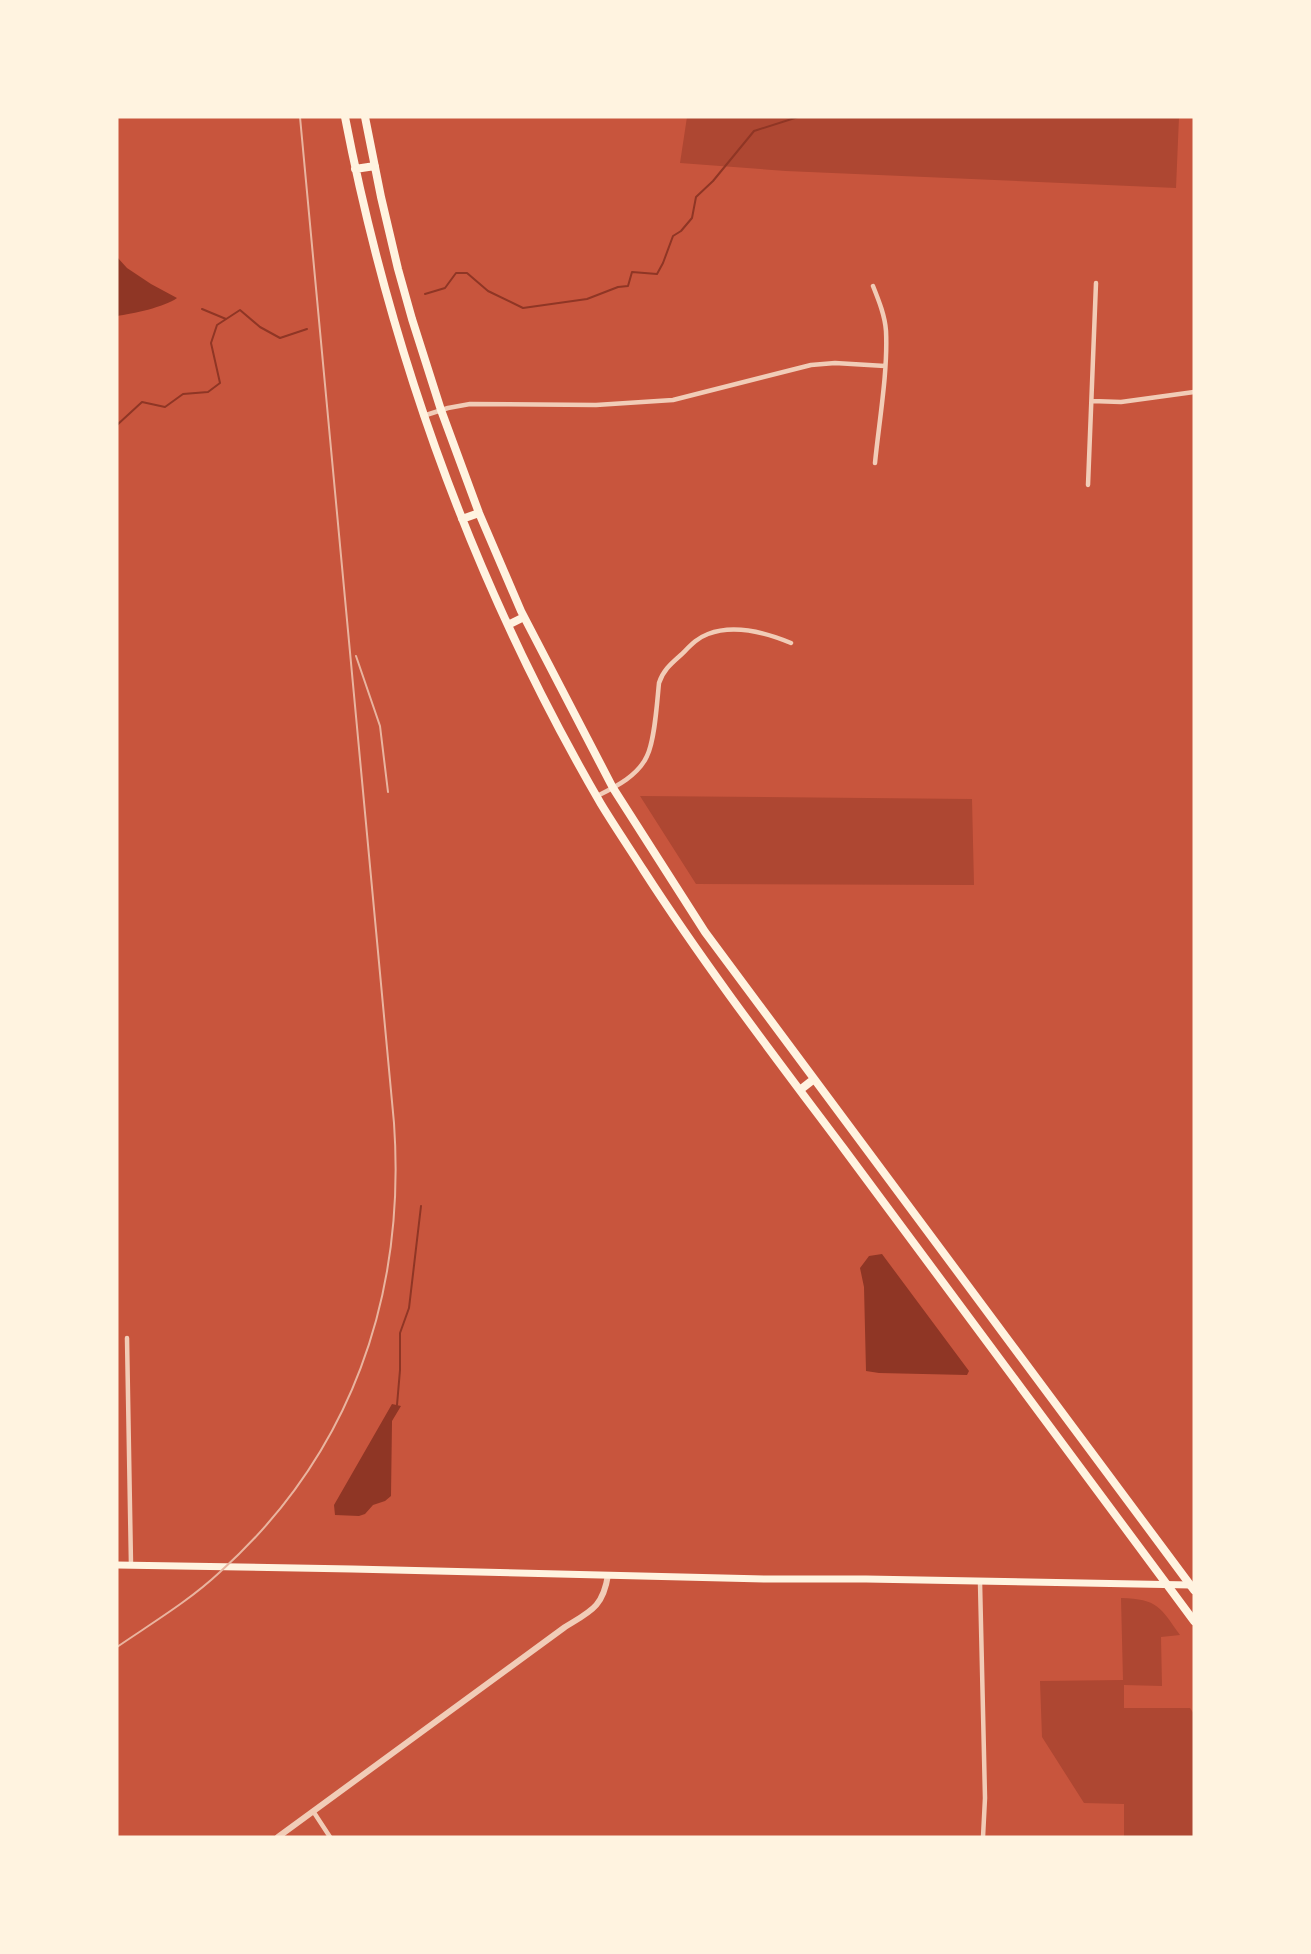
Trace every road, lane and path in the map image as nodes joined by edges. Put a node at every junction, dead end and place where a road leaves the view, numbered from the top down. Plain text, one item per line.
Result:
1 (345, 117) edge
2 (365, 117) edge
3 (375, 166) junction
4 (356, 169) junction
5 (1096, 283) dead end
6 (873, 286) dead end
7 (885, 366) junction
8 (1194, 392) edge
9 (1092, 401) junction
10 (441, 410) junction
11 (423, 416) junction
12 (875, 463) dead end
13 (1088, 485) dead end
14 (479, 513) junction
15 (462, 519) junction
16 (524, 617) junction
17 (508, 625) junction
18 (790, 643) dead end
19 (614, 788) junction
20 (597, 796) junction
21 (814, 1079) junction
22 (800, 1090) junction
23 (127, 1338) dead end
24 (117, 1565) edge
25 (131, 1565) junction
26 (608, 1575) junction
27 (980, 1582) junction
28 (1169, 1586) junction
29 (1193, 1587) edge
30 (1194, 1621) edge
31 (313, 1811) junction
32 (278, 1837) edge
33 (330, 1837) edge
34 (983, 1837) edge

1 - 4 highway
2 - 3 highway
3 - 4 highway
3 - 10 highway
4 - 11 highway
5 - 9 street
6 - 7 street
7 - 10 street
7 - 12 street
8 - 9 street
9 - 13 street
10 - 11 street
10 - 14 highway
11 - 15 highway
14 - 15 highway
14 - 16 highway
15 - 17 highway
16 - 17 highway
16 - 19 highway
17 - 20 highway
18 - 19 street
19 - 20 street
19 - 21 highway
20 - 22 highway
21 - 22 highway
21 - 29 highway
22 - 28 highway
23 - 25 street
24 - 25 main road
25 - 26 main road
26 - 27 main road
26 - 31 street
27 - 28 main road
27 - 34 street
28 - 29 main road
28 - 30 highway
31 - 32 street
31 - 33 street

